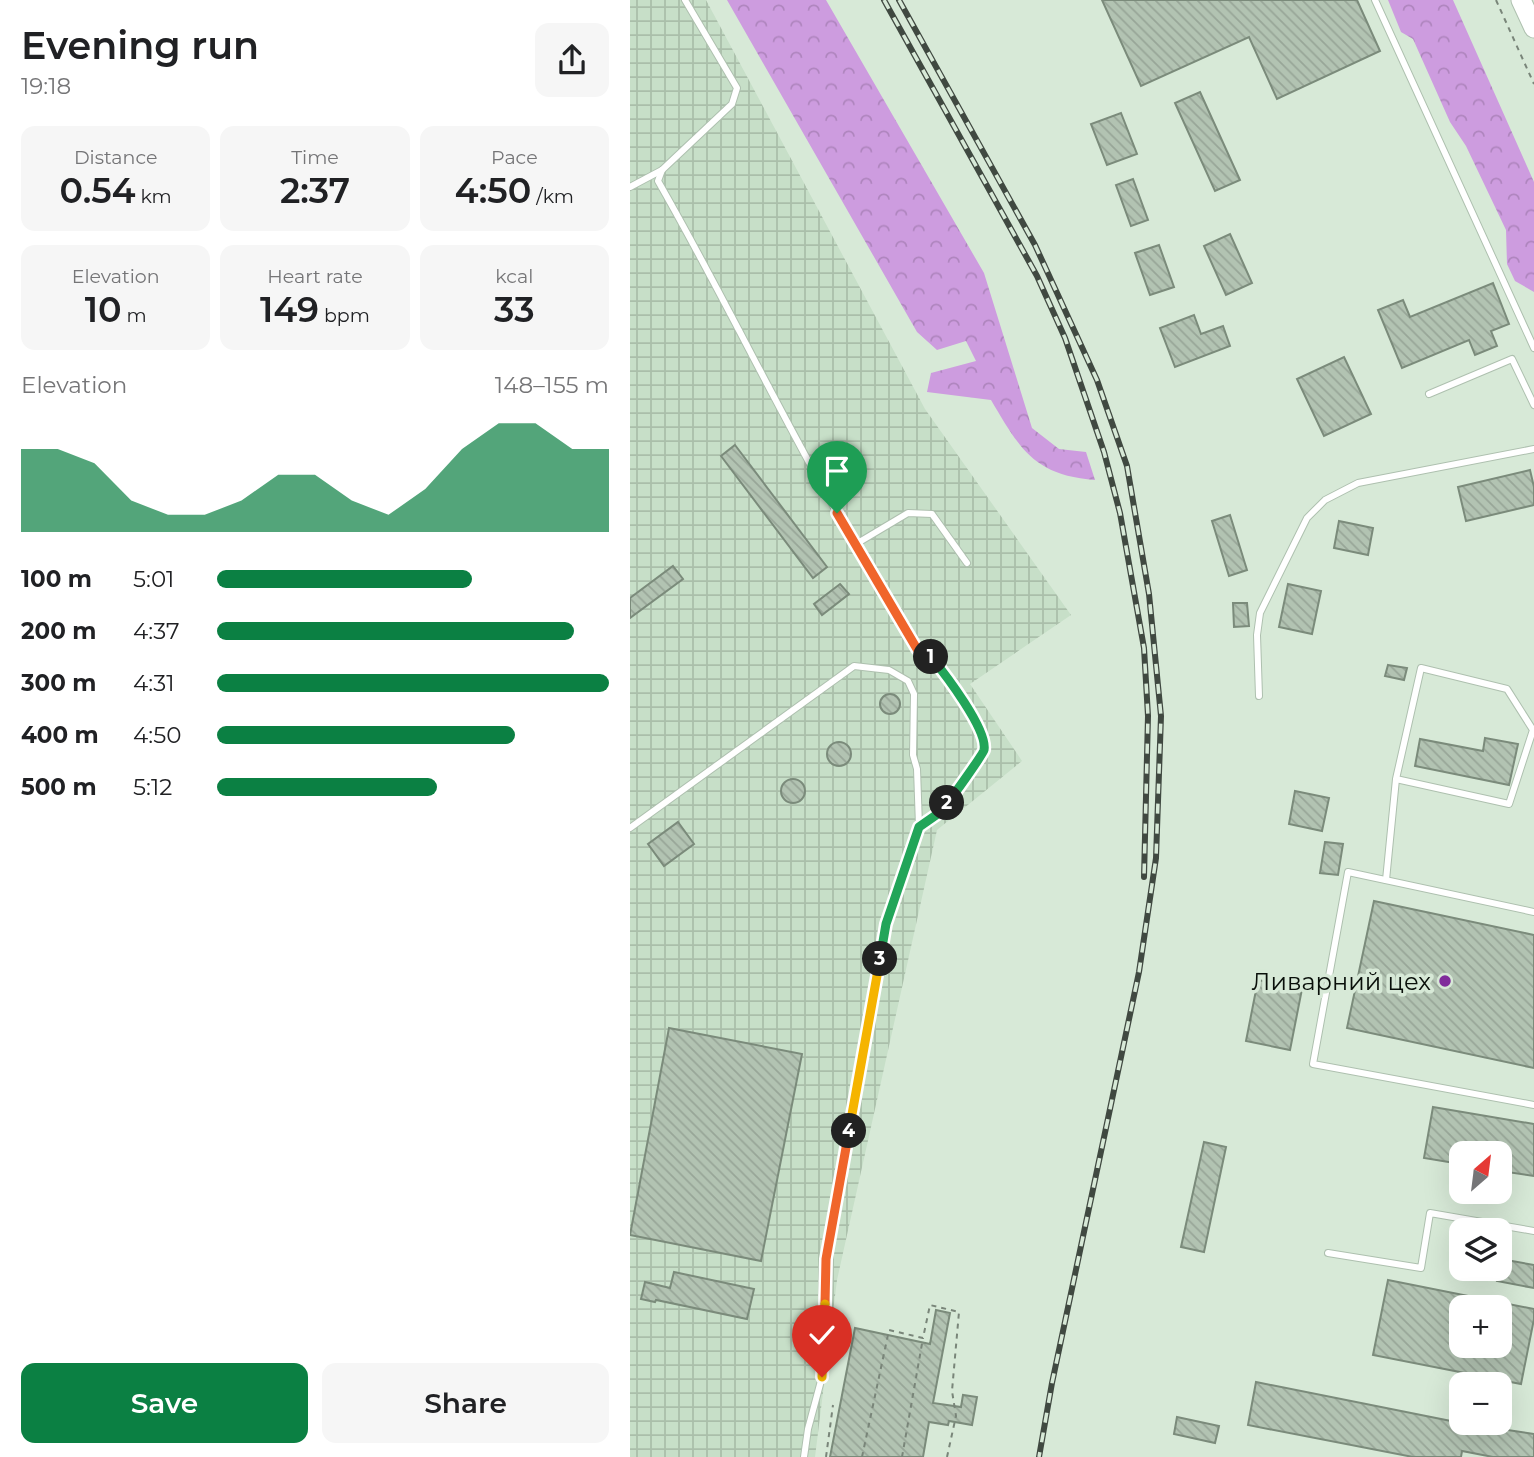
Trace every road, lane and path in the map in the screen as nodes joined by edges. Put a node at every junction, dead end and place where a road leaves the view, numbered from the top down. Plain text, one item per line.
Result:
1 (685, 0) edge
2 (1375, 0) edge
3 (1496, 0) edge
4 (1521, 0) edge
5 (1534, 28) edge
6 (1534, 84) edge
7 (662, 170) junction
8 (630, 187) edge
9 (1534, 348) edge
10 (1429, 394) dead end
11 (1534, 405) edge
12 (1534, 449) edge
13 (856, 544) junction
14 (967, 563) dead end
15 (1259, 696) dead end
16 (1396, 779) junction
17 (919, 827) junction
18 (630, 828) edge
19 (1386, 880) junction
20 (1534, 912) edge
21 (1534, 1105) edge
22 (1534, 1231) edge
23 (1328, 1253) dead end
24 (923, 1337) junction
25 (833, 1405) dead end
26 (804, 1457) edge
27 (826, 1457) edge
28 (862, 1457) edge
29 (902, 1457) edge
30 (947, 1457) edge

1 - 7 lane
2 - 9 lane
3 - 6 path
4 - 5 main road
7 - 8 lane
7 - 13 lane
10 - 11 lane
12 - 15 lane
13 - 14 lane
13 - 17 lane
16 - 16 lane
16 - 19 lane
17 - 18 lane
17 - 26 lane
19 - 20 lane
19 - 21 lane
22 - 23 lane
24 - 28 path
24 - 29 path
24 - 30 path
25 - 27 path

